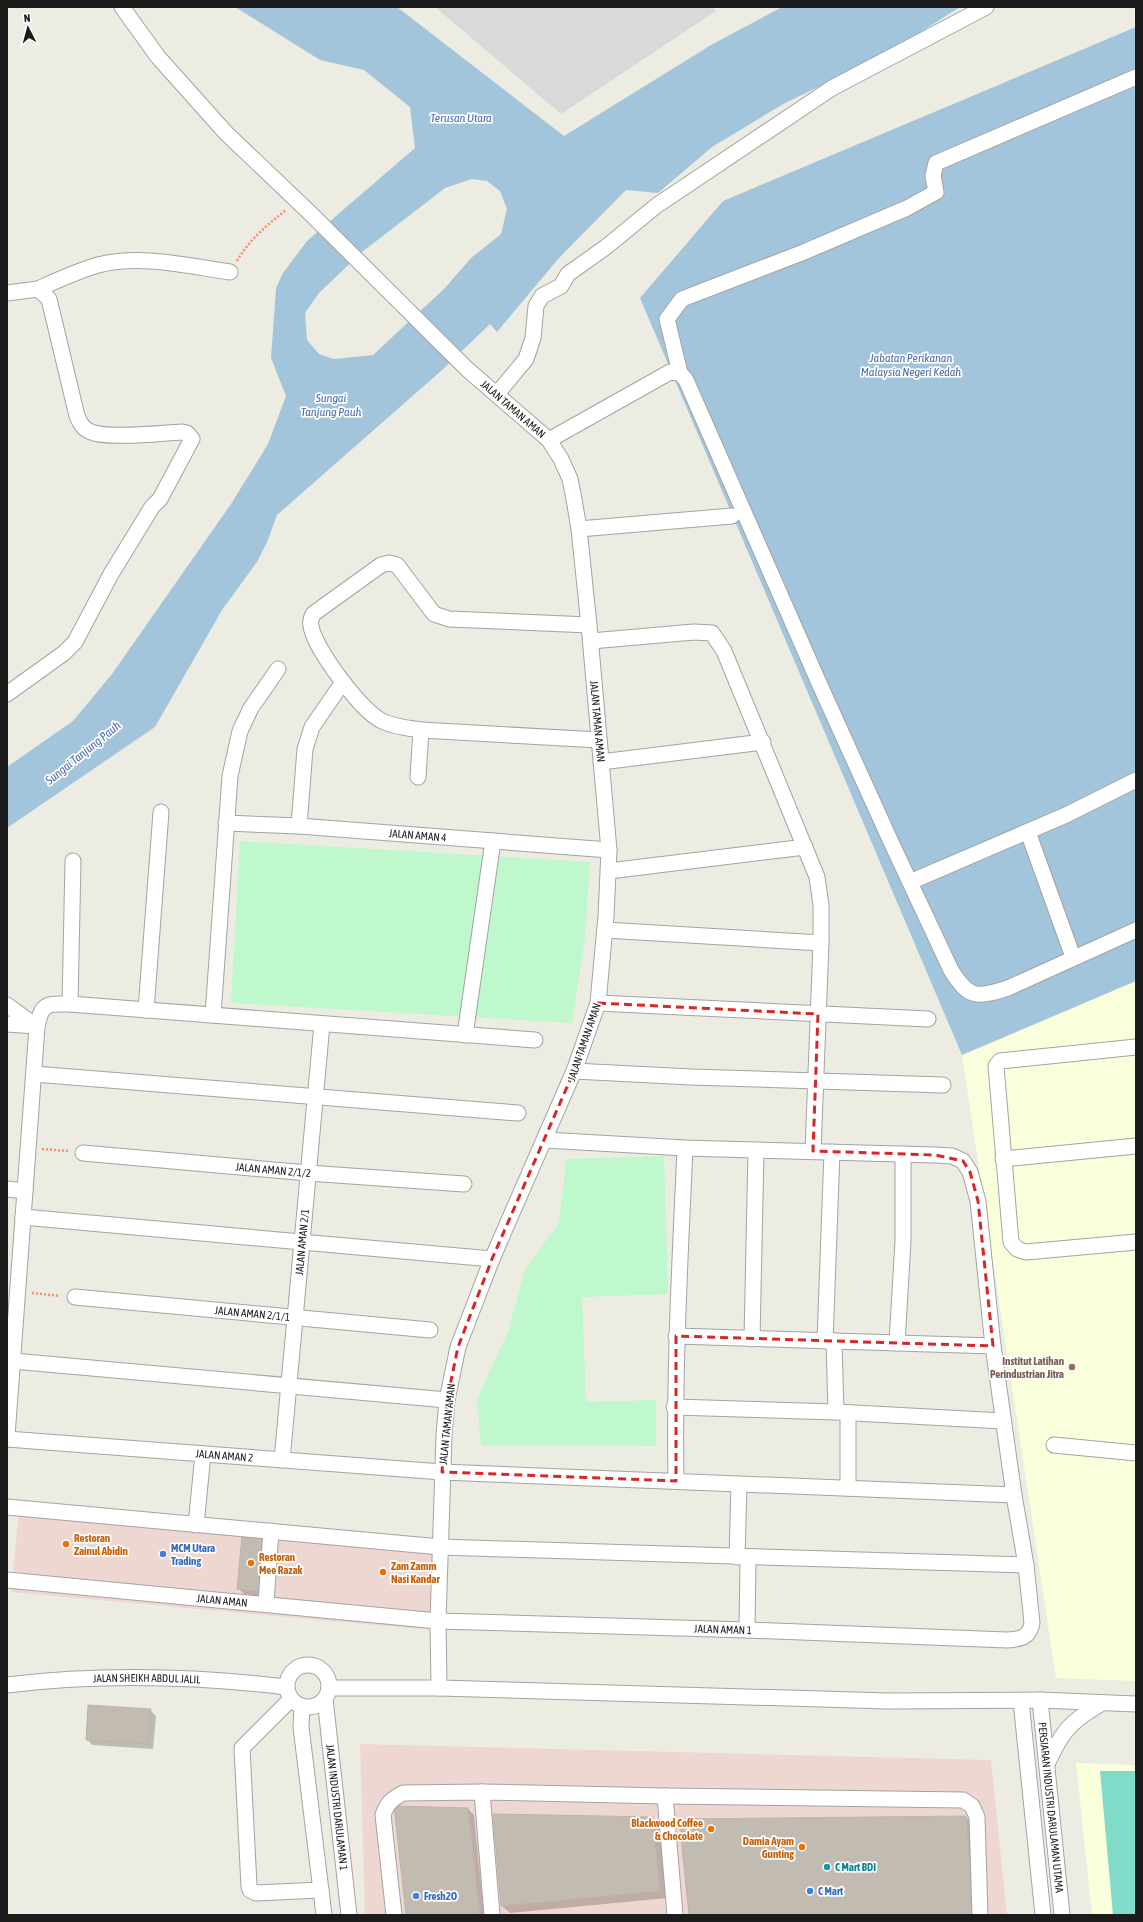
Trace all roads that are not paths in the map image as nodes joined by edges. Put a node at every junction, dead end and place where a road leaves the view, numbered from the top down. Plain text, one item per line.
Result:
1 (122, 7) edge
2 (986, 7) edge
3 (1136, 77) edge
4 (230, 272) road end
5 (38, 289) junction
6 (7, 293) edge
7 (680, 373) junction
8 (497, 394) junction
9 (549, 440) junction
10 (732, 516) dead end
11 (579, 529) junction
12 (589, 625) junction
13 (591, 641) junction
14 (278, 669) dead end
15 (343, 682) junction
16 (7, 694) edge
17 (421, 730) junction
18 (599, 740) junction
19 (763, 742) junction
20 (601, 762) junction
21 (418, 777) dead end
22 (1136, 780) edge
23 (161, 812) dead end
24 (226, 823) junction
25 (299, 826) junction
26 (1028, 832) junction
27 (493, 842) junction
28 (805, 847) junction
29 (609, 850) junction
30 (73, 862) dead end
31 (609, 871) junction
32 (910, 882) junction
33 (605, 930) junction
34 (1136, 930) edge
35 (821, 943) junction
36 (1074, 957) junction
37 (598, 1003) junction
38 (70, 1004) junction
39 (7, 1005) edge
40 (146, 1010) junction
41 (818, 1014) junction
42 (213, 1015) junction
43 (928, 1020) dead end
44 (322, 1024) junction
45 (37, 1027) junction
46 (7, 1028) edge
47 (465, 1035) junction
48 (535, 1040) dead end
49 (1136, 1047) edge
50 (574, 1071) junction
51 (34, 1074) junction
52 (816, 1082) junction
53 (943, 1085) dead end
54 (316, 1096) junction
55 (518, 1113) dead end
56 (545, 1140) junction
57 (1136, 1146) edge
58 (685, 1148) junction
59 (756, 1150) junction
60 (813, 1151) junction
61 (832, 1152) junction
62 (83, 1153) road end
63 (903, 1154) junction
64 (1003, 1159) junction
65 (308, 1173) junction
66 (464, 1184) dead end
67 (7, 1189) edge
68 (25, 1190) junction
69 (23, 1217) junction
70 (302, 1242) junction
71 (1136, 1242) edge
72 (492, 1259) junction
73 (75, 1298) road end
74 (295, 1318) junction
75 (430, 1330) dead end
76 (676, 1336) junction
77 (752, 1339) junction
78 (830, 1341) junction
79 (897, 1343) junction
80 (993, 1346) junction
81 (13, 1361) junction
82 (288, 1385) junction
83 (447, 1400) junction
84 (674, 1407) junction
85 (842, 1412) junction
86 (1004, 1421) junction
87 (7, 1438) edge
88 (1054, 1445) dead end
89 (1136, 1452) edge
90 (203, 1454) junction
91 (282, 1460) junction
92 (442, 1472) junction
93 (676, 1481) junction
94 (739, 1484) junction
95 (848, 1488) junction
96 (1014, 1495) junction
97 (7, 1507) edge
98 (196, 1525) junction
99 (271, 1531) junction
100 (440, 1547) junction
101 (743, 1557) junction
102 (1026, 1565) junction
103 (7, 1580) edge
104 (266, 1603) junction
105 (438, 1621) junction
106 (747, 1630) junction
107 (7, 1685) edge
108 (439, 1688) junction
109 (327, 1693) junction
110 (293, 1698) junction
111 (1040, 1700) junction
112 (1021, 1701) junction
113 (1102, 1702) junction
114 (1136, 1704) edge
115 (1046, 1764) junction
116 (482, 1792) junction
117 (665, 1796) junction
118 (321, 1890) junction
119 (324, 1915) edge
120 (349, 1915) edge
121 (394, 1915) edge
122 (492, 1915) edge
123 (675, 1915) edge
124 (980, 1915) edge
125 (1043, 1915) edge
126 (1062, 1915) edge

1 - 8 street, JALAN TAMAN AMAN
2 - 8 street
3 - 7 street
4 - 5 street
5 - 6 street
5 - 16 street
7 - 9 street
7 - 32 street
8 - 9 street, JALAN TAMAN AMAN
9 - 11 street, JALAN TAMAN AMAN
10 - 11 street
11 - 12 street, JALAN TAMAN AMAN
12 - 13 street, JALAN TAMAN AMAN
12 - 15 street
13 - 18 street, JALAN TAMAN AMAN
13 - 19 street
14 - 24 street
15 - 17 street
15 - 25 street
17 - 18 street
17 - 21 street
18 - 20 street, JALAN TAMAN AMAN
19 - 20 street
19 - 28 street
20 - 29 street, JALAN TAMAN AMAN
22 - 26 street
23 - 40 street
24 - 25 street, JALAN AMAN 4
24 - 42 street
25 - 27 street, JALAN AMAN 4
26 - 32 street
26 - 36 street
27 - 29 street, JALAN AMAN 4
27 - 47 street
28 - 31 street
28 - 35 street
29 - 31 street, JALAN TAMAN AMAN
30 - 38 street
31 - 33 street, JALAN TAMAN AMAN
32 - 36 street
33 - 35 street
33 - 37 street, JALAN TAMAN AMAN
34 - 36 street
35 - 41 street
37 - 41 street
37 - 50 street, JALAN TAMAN AMAN
38 - 40 street
38 - 45 street
39 - 45 street
40 - 42 street
41 - 43 street
41 - 52 street
42 - 44 street
44 - 47 street
44 - 54 street, JALAN AMAN 2/1
45 - 46 street
45 - 51 street
47 - 48 street
49 - 64 street
50 - 52 street
50 - 56 street, JALAN TAMAN AMAN
51 - 54 street
51 - 68 street
52 - 53 street
52 - 60 street
54 - 55 street
54 - 65 street, JALAN AMAN 2/1
56 - 58 street, JALAN AMAN 1
56 - 72 street, JALAN TAMAN AMAN
57 - 64 street
58 - 59 street, JALAN AMAN 1
58 - 76 street
59 - 60 street, JALAN AMAN 1
59 - 77 street
60 - 61 street, JALAN AMAN 1
61 - 63 street, JALAN AMAN 1
61 - 78 street
62 - 65 street, JALAN AMAN 2/1/2
63 - 79 street
63 - 80 street, JALAN AMAN 1
64 - 71 street
65 - 66 street, JALAN AMAN 2/1/2
65 - 70 street, JALAN AMAN 2/1
67 - 68 street
68 - 69 street
69 - 70 street
69 - 81 street
70 - 72 street
70 - 74 street, JALAN AMAN 2/1
72 - 83 street, JALAN TAMAN AMAN
73 - 74 street, JALAN AMAN 2/1/1
74 - 75 street, JALAN AMAN 2/1/1
74 - 82 street, JALAN AMAN 2/1
76 - 77 street
76 - 84 street
77 - 78 street
78 - 79 street
78 - 85 street
79 - 80 street
80 - 86 street, JALAN AMAN 1
81 - 82 street
81 - 87 street
82 - 83 street
82 - 91 street, JALAN AMAN 2/1
83 - 92 street, JALAN TAMAN AMAN
84 - 85 street
84 - 93 street
85 - 86 street
85 - 95 street
86 - 96 street, JALAN AMAN 1
87 - 90 street, JALAN AMAN 2
88 - 89 street
90 - 91 street, JALAN AMAN 2
90 - 98 street
91 - 92 street, JALAN AMAN 2
92 - 93 street, JALAN AMAN 2
92 - 100 street, JALAN TAMAN AMAN
93 - 94 street, JALAN AMAN 2
94 - 95 street, JALAN AMAN 2
94 - 101 street
95 - 96 street, JALAN AMAN 2
96 - 102 street, JALAN AMAN 1
97 - 98 street
98 - 99 street
99 - 100 street
99 - 104 street
100 - 101 street
100 - 105 street, JALAN TAMAN AMAN
101 - 102 street
101 - 106 street
102 - 106 street, JALAN AMAN 1
103 - 104 street, JALAN AMAN
104 - 105 street, JALAN AMAN
105 - 106 street, JALAN AMAN 1
105 - 108 street, JALAN TAMAN AMAN
107 - 110 street, JALAN SHEIKH ABDUL JALIL
108 - 109 street
108 - 112 street
109 - 110 street
109 - 110 street
109 - 120 street, JALAN INDUSTRI DARULAMAN 1
110 - 118 street
110 - 118 street
111 - 112 street
111 - 113 street
111 - 115 street, PERSIARAN INDUSTRI DARULAMAN UTAMA
112 - 125 street, PERSIARAN INDUSTRI DARULAMAN UTAMA
113 - 114 street
113 - 115 street
115 - 126 street, PERSIARAN INDUSTRI DARULAMAN UTAMA
116 - 117 street
116 - 121 street
116 - 122 street
117 - 123 street
117 - 124 street
118 - 119 street

